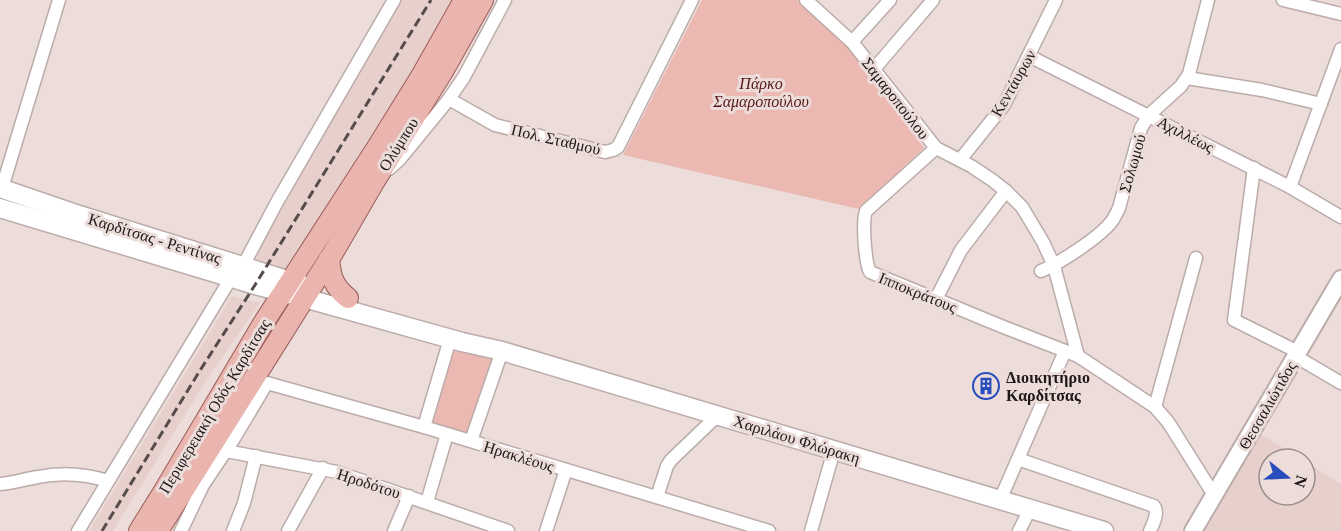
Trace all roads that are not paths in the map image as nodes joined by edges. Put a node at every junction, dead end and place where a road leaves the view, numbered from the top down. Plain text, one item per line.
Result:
1 (59, 0) edge
2 (394, 0) edge
3 (464, 0) edge
4 (483, 0) edge
5 (505, 0) edge
6 (692, 0) edge
7 (806, 0) edge
8 (890, 0) edge
9 (933, 0) edge
10 (1056, 0) edge
11 (1208, 0) edge
12 (1283, 0) edge
13 (1341, 14) edge
14 (852, 42) junction
15 (1341, 49) edge
16 (1029, 56) junction
17 (1338, 63) edge
18 (874, 69) junction
19 (1187, 78) junction
20 (449, 99) junction
21 (1321, 104) junction
22 (1149, 115) junction
23 (936, 148) junction
24 (960, 160) junction
25 (1254, 168) junction
26 (373, 184) junction
27 (1290, 187) junction
28 (1, 188) edge
29 (1006, 191) junction
30 (0, 208) edge
31 (1341, 217) edge
32 (71, 221) junction
33 (1196, 258) dead end
34 (329, 259) junction
35 (1054, 266) junction
36 (1041, 271) dead end
37 (237, 272) junction
38 (1341, 279) edge
39 (286, 287) junction
40 (308, 293) junction
41 (348, 298) junction
42 (936, 299) junction
43 (450, 339) junction
44 (496, 349) junction
45 (1065, 351) junction
46 (1297, 354) junction
47 (1078, 356) junction
48 (1341, 383) edge
49 (1155, 407) junction
50 (717, 416) junction
51 (424, 427) junction
52 (447, 434) junction
53 (471, 441) junction
54 (834, 450) junction
55 (226, 451) junction
56 (256, 456) junction
57 (1018, 459) junction
58 (322, 468) junction
59 (566, 470) junction
60 (108, 482) junction
61 (0, 484) edge
62 (1214, 495) junction
63 (409, 496) junction
64 (657, 497) junction
65 (1000, 500) junction
66 (427, 502) junction
67 (1030, 509) junction
68 (78, 531) edge
69 (139, 531) edge
70 (158, 531) edge
71 (181, 531) edge
72 (232, 531) edge
73 (288, 531) edge
74 (394, 531) edge
75 (508, 531) edge
76 (546, 531) edge
77 (769, 531) edge
78 (811, 531) edge
79 (1019, 531) edge
80 (1104, 531) edge
81 (1150, 531) edge
82 (1193, 531) edge

1 - 28 street
2 - 37 street
3 - 39 main road, Ολύμπου
4 - 26 main road, Ολύμπου
5 - 20 street
6 - 20 street, Πολ. Σταθμού
7 - 14 street, Σαμαροπούλου
8 - 14 street
9 - 18 street
10 - 16 street, Κεντάυρων
11 - 19 street, Σολωμού
12 - 13 street
14 - 18 street, Σαμαροπούλου
15 - 17 street
16 - 22 street, Αχιλλέως
16 - 24 street, Κεντάυρων
17 - 21 street
18 - 23 street, Σαμαροπούλου
19 - 21 street
19 - 22 street, Σολωμού
20 - 26 street
21 - 27 street
22 - 25 street, Αχιλλέως
22 - 35 street, Σολωμού
23 - 24 street, Σαμαροπούλου
23 - 42 street, Ιπποκράτους
24 - 29 street, Σαμαροπούλου
25 - 27 street, Αχιλλέως
25 - 46 street
26 - 34 main road, Ολύμπου
27 - 31 street, Αχιλλέως
28 - 32 main road, Καρδίτσας - Ρεντίνας
29 - 35 street, Σαμαροπούλου
29 - 42 street
30 - 32 main road, Καρδίτσας - Ρεντίνας
32 - 37 main road, Καρδίτσας - Ρεντίνας
33 - 49 street
34 - 40 main road, Ολύμπου
34 - 41 main road
35 - 36 street, Σολωμού
35 - 47 street, Σαμαροπούλου
37 - 39 main road, Καρδίτσας - Ρεντίνας
37 - 60 street
38 - 46 street, Θεσσαλιώτιδος
39 - 40 main road, Καρδίτσας - Ρεντίνας
39 - 69 main road, Περιφερειακή Οδός Καρδίτσας
40 - 41 main road, Χαριλάου Φλώρακη
40 - 43 main road, Χαριλάου Φλώρακη
40 - 70 main road, Περιφερειακή Οδός Καρδίτσας
41 - 44 main road, Χαριλάου Φλώρακη
42 - 45 street, Ιπποκράτους
43 - 44 main road, Χαριλάου Φλώρακη
43 - 51 street
44 - 50 main road, Χαριλάου Φλώρακη
44 - 53 street
45 - 47 street, Ιπποκράτους
45 - 57 street
46 - 48 street
46 - 62 street, Θεσσαλιώτιδος
47 - 49 street
49 - 62 street
50 - 54 main road, Χαριλάου Φλώρακη
50 - 64 street
51 - 52 street, Ηρακλέους
51 - 55 street, Ηρακλέους
52 - 53 street, Ηρακλέους
52 - 66 street
53 - 59 street, Ηρακλέους
54 - 65 main road, Χαριλάου Φλώρακη
54 - 78 street
55 - 56 street, Ηροδότου
55 - 71 street
56 - 58 street, Ηροδότου
56 - 72 street
57 - 65 street
57 - 81 street
58 - 63 street, Ηροδότου
58 - 73 street
59 - 64 street, Ηρακλέους
59 - 76 street
60 - 61 street
60 - 68 street
62 - 82 street, Θεσσαλιώτιδος
63 - 66 street, Ηροδότου
63 - 74 street
64 - 77 street, Ηρακλέους
65 - 67 main road, Χαριλάου Φλώρακη
66 - 75 street, Ηροδότου
67 - 79 street
67 - 80 main road, Χαριλάου Φλώρακη

